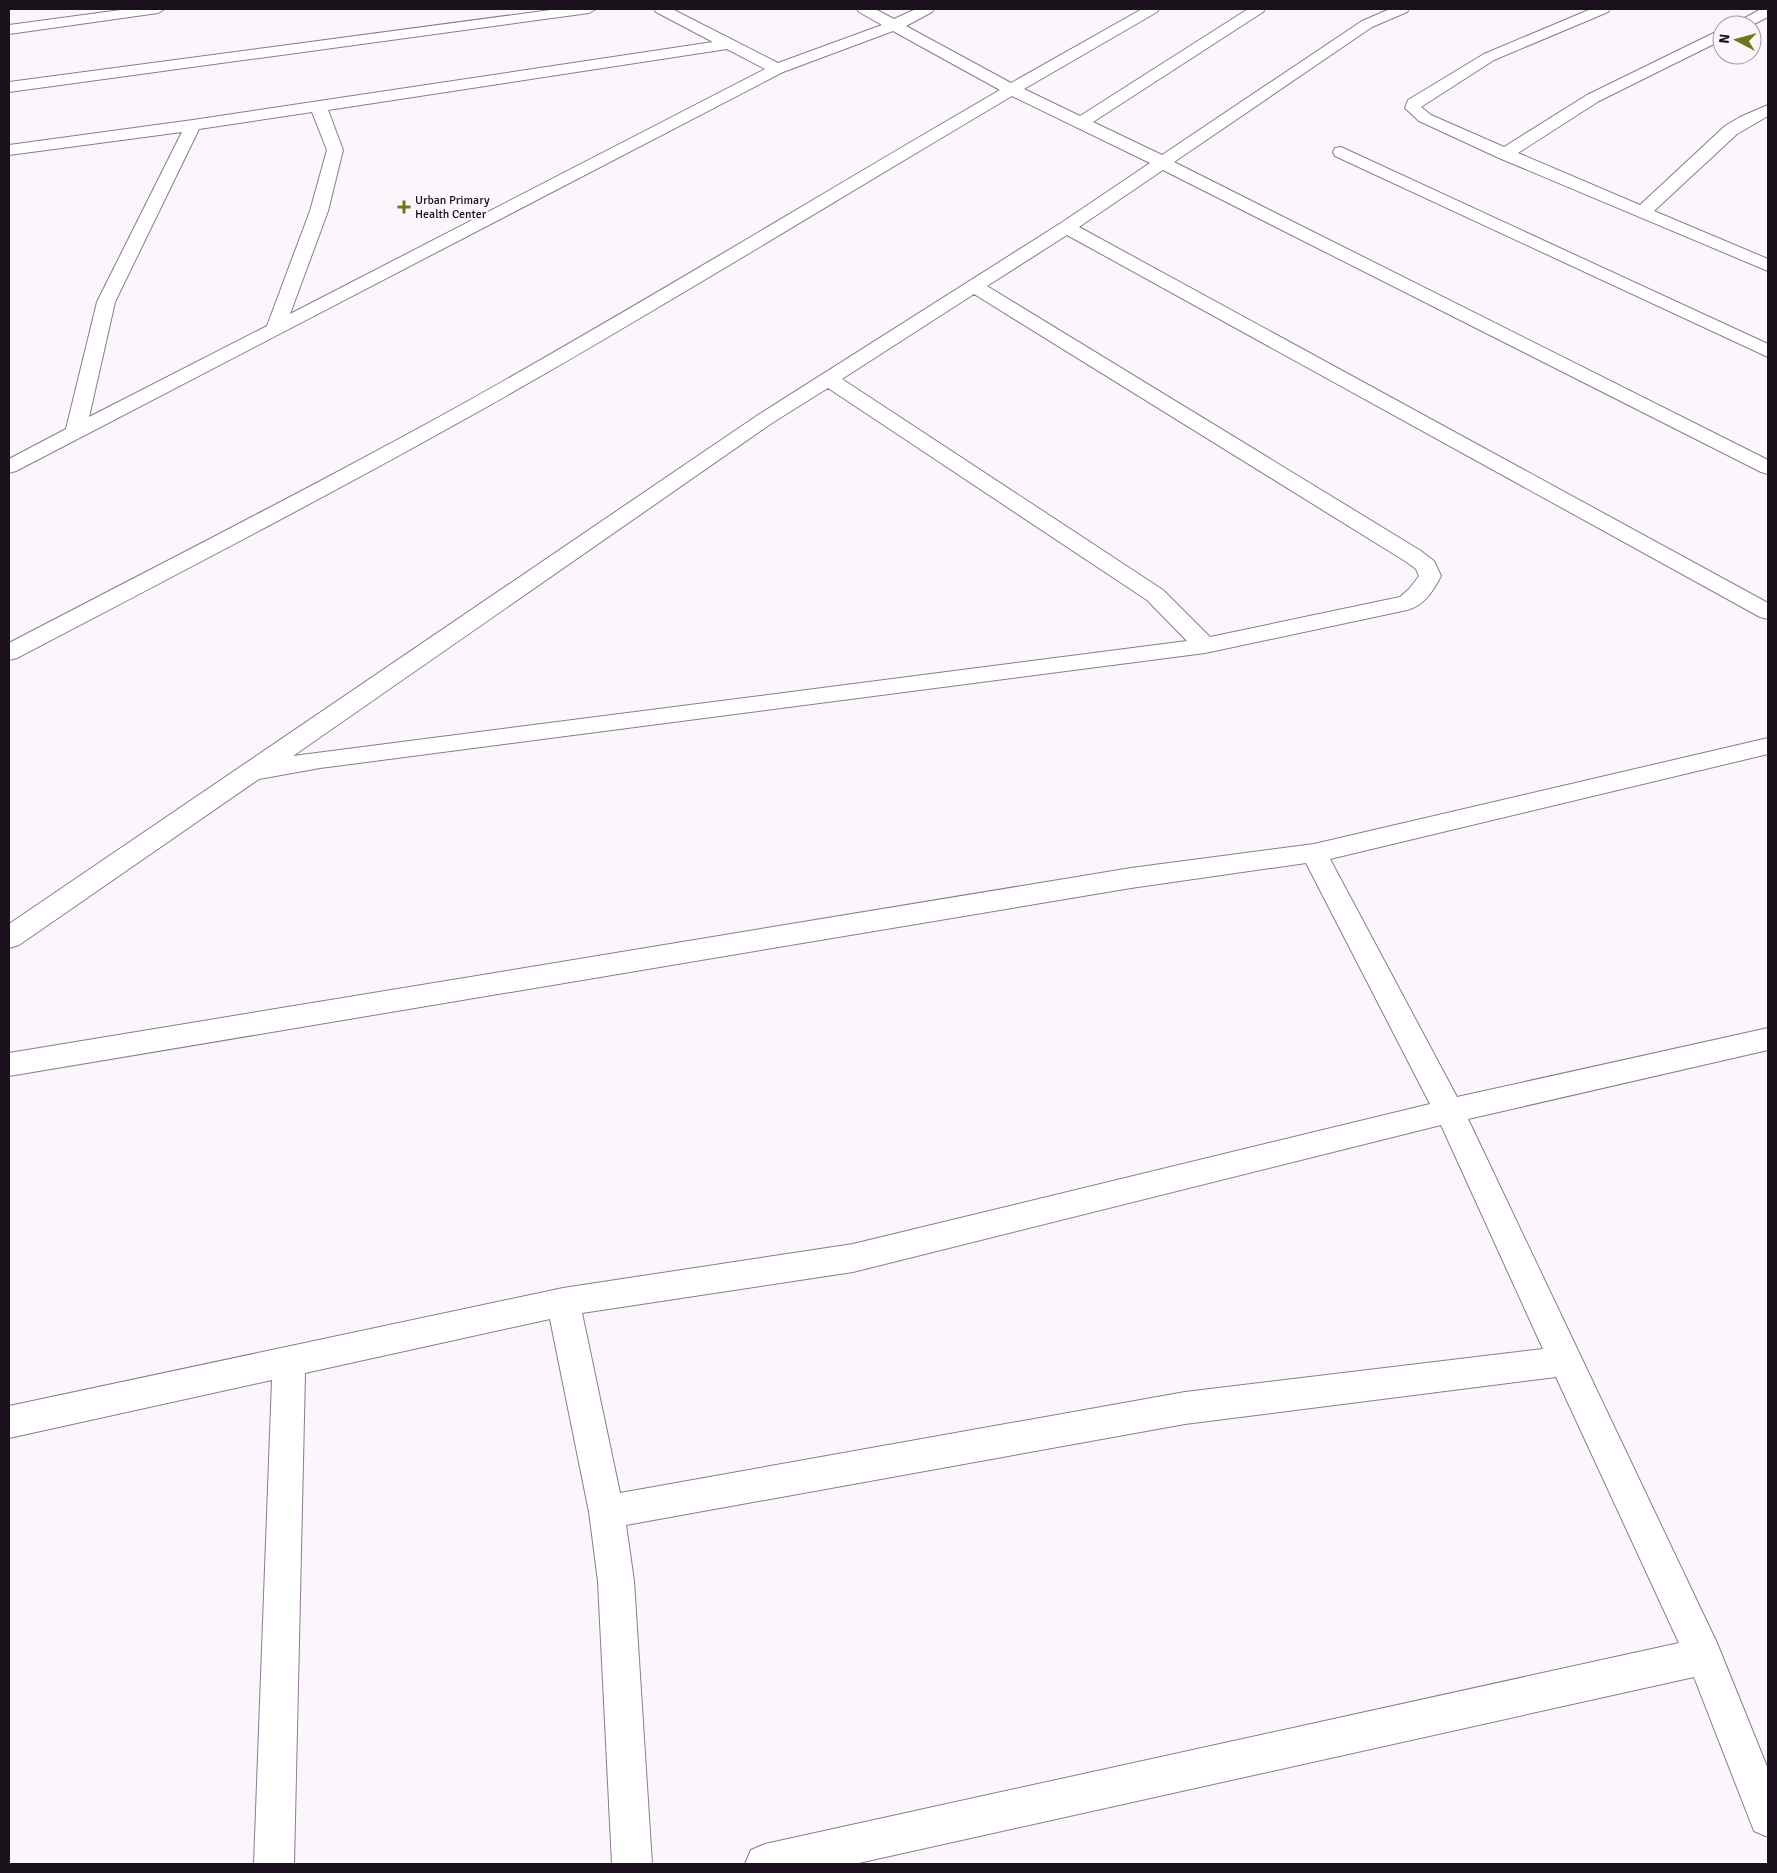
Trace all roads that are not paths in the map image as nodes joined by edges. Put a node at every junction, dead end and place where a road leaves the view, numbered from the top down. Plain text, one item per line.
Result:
1 (158, 9) edge
2 (588, 9) edge
3 (661, 9) edge
4 (864, 9) edge
5 (927, 9) edge
6 (1152, 9) edge
7 (1258, 9) edge
8 (1402, 9) edge
9 (1603, 9) edge
10 (895, 25) junction
11 (9, 30) edge
12 (1712, 39) edge
13 (730, 44) junction
14 (777, 69) junction
15 (9, 87) edge
16 (1010, 89) junction
17 (318, 105) junction
18 (1768, 110) edge
19 (1081, 122) junction
20 (193, 125) junction
21 (1341, 152) dead end
22 (11, 153) edge
23 (1505, 154) junction
24 (1160, 162) junction
25 (1643, 212) junction
26 (1067, 226) junction
27 (1768, 266) edge
28 (974, 286) junction
29 (276, 327) junction
30 (1768, 351) edge
31 (828, 379) junction
32 (76, 430) junction
33 (9, 467) edge
34 (1768, 468) edge
35 (1768, 612) edge
36 (1205, 646) junction
37 (12, 647) edge
38 (1768, 746) edge
39 (250, 772) junction
40 (1314, 852) junction
41 (9, 938) edge
42 (1768, 1039) edge
43 (9, 1064) edge
44 (1449, 1111) junction
45 (563, 1302) junction
46 (289, 1361) junction
47 (1565, 1361) junction
48 (9, 1422) edge
49 (607, 1512) junction
50 (1704, 1656) junction
51 (1768, 1817) edge
52 (274, 1864) edge
53 (632, 1864) edge
54 (765, 1864) edge

1 - 11 street
2 - 15 street
3 - 13 street
4 - 10 street
5 - 10 street
6 - 16 street
7 - 19 street
8 - 24 street
9 - 23 street
10 - 14 street
10 - 16 street
12 - 23 street
13 - 14 street
13 - 17 street
14 - 29 street
16 - 19 street
16 - 37 street
17 - 20 street
17 - 29 street
18 - 25 street
19 - 24 street
20 - 22 street
20 - 32 street
21 - 30 street
23 - 25 street
24 - 26 street
24 - 34 street
25 - 27 street
26 - 28 street
26 - 35 street
28 - 31 street
28 - 36 street
29 - 32 street
31 - 36 street
31 - 39 street
32 - 33 street
36 - 39 street
38 - 40 street
39 - 41 street
40 - 43 street
40 - 44 street
42 - 44 street
44 - 45 street
44 - 47 street
45 - 46 street
45 - 49 street
46 - 48 street
46 - 52 street
47 - 49 street
47 - 50 street
49 - 53 street
50 - 51 street
50 - 54 street

